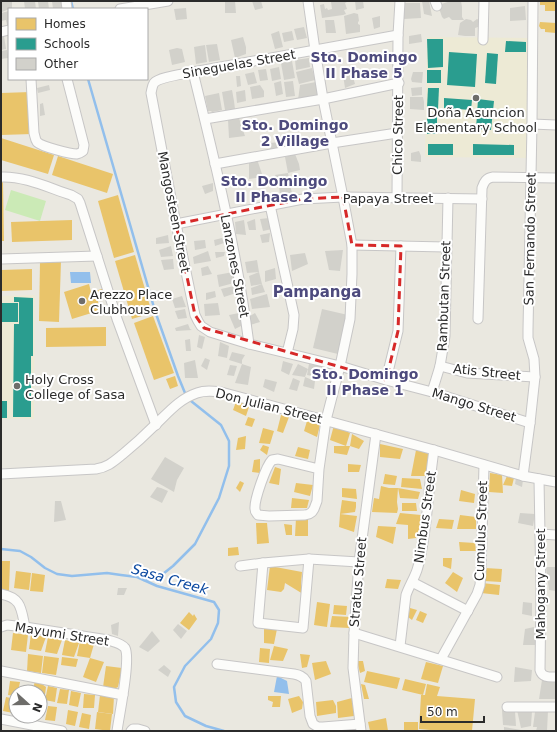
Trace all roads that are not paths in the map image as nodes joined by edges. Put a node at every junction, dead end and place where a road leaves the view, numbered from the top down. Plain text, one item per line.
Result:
1 (168, 1) edge
2 (308, 1) edge
3 (400, 1) edge
4 (484, 1) edge
5 (533, 1) edge
6 (126, 8) edge
7 (398, 35) junction
8 (483, 40) dead end
9 (315, 50) junction
10 (193, 72) junction
11 (31, 80) edge
12 (67, 80) edge
13 (398, 83) junction
14 (153, 86) joint
15 (323, 99) junction
16 (205, 118) junction
17 (532, 124) junction
18 (556, 125) edge
19 (397, 133) junction
20 (332, 143) junction
21 (215, 164) junction
22 (1, 177) edge
23 (531, 178) junction
24 (556, 178) edge
25 (343, 197) junction
26 (397, 197) junction
27 (448, 198) junction
28 (482, 199) junction
29 (270, 205) junction
30 (226, 214) junction
31 (176, 224) junction
32 (352, 245) junction
33 (401, 246) junction
34 (446, 247) junction
35 (97, 256) junction
36 (1, 259) edge
37 (478, 319) dead end
38 (210, 332) joint
39 (249, 344) junction
40 (287, 354) junction
41 (340, 366) junction
42 (440, 366) junction
43 (535, 377) junction
44 (386, 380) junction
45 (432, 392) junction
46 (326, 420) junction
47 (530, 423) junction
48 (156, 425) junction
49 (376, 434) junction
50 (434, 450) junction
51 (484, 465) junction
52 (319, 469) junction
53 (1, 474) edge
54 (523, 476) junction
55 (539, 479) junction
56 (556, 482) edge
57 (540, 534) junction
58 (556, 535) edge
59 (309, 559) junction
60 (358, 562) junction
61 (263, 563) junction
62 (240, 566) dead end
63 (412, 582) junction
64 (1, 594) edge
65 (468, 610) junction
66 (1, 627) edge
67 (25, 628) junction
68 (354, 633) junction
69 (400, 646) junction
70 (441, 659) junction
71 (217, 664) dead end
72 (1, 671) edge
73 (497, 677) dead end
74 (556, 677) edge
75 (122, 695) junction
76 (507, 707) dead end
77 (556, 707) edge
78 (1, 719) edge
79 (360, 727) edge
80 (62, 731) edge
81 (117, 731) edge
82 (131, 731) edge
83 (145, 731) edge

1 - 6 street
2 - 9 street
3 - 7 street, Chico Street
4 - 8 street
5 - 17 street, San Fernando Street
7 - 9 street, Sineguelas Street
7 - 13 street, Chico Street
9 - 10 street, Sineguelas Street
9 - 15 street
10 - 14 street, Sineguelas Street
10 - 16 street, Lanzones Street
11 - 12 street
13 - 15 street
13 - 19 street, Chico Street
14 - 31 street, Mangosteen Street
15 - 16 street
15 - 20 street
16 - 21 street, Lanzones Street
17 - 18 street
17 - 23 street, San Fernando Street
19 - 20 street
19 - 26 street, Chico Street
20 - 21 street
20 - 25 street
21 - 30 street, Lanzones Street
22 - 35 street
23 - 24 street
23 - 28 street
23 - 43 street, San Fernando Street
25 - 26 street, Papaya Street
25 - 29 street, Papaya Street
25 - 32 street
26 - 27 street, Papaya Street
27 - 28 street, Papaya Street
27 - 34 street, Rambutan Street
28 - 37 street
29 - 30 street, Papaya Street
29 - 40 street
30 - 31 street, Papaya Street
30 - 39 street, Lanzones Street
31 - 38 street, Mangosteen Street
32 - 33 street
32 - 41 street
33 - 34 street
33 - 44 street
34 - 42 street, Rambutan Street
35 - 36 street
35 - 48 street
38 - 39 street, Mango Street
39 - 40 street, Mango Street
40 - 41 street, Mango Street
41 - 44 street, Mango Street
41 - 46 street
42 - 43 street, Atis Street
42 - 45 street, Rambutan Street
43 - 47 street, San Fernando Street
44 - 45 street, Mango Street
45 - 47 street, Mango Street
46 - 48 street, Don Julian Street
46 - 49 street, Don Julian Street
46 - 52 street
47 - 54 street, San Fernando Street
48 - 53 street, Don Julian Street
49 - 50 street, Don Julian Street
49 - 60 street, Stratus Street
50 - 51 street, Don Julian Street
50 - 63 street, Nimbus Street
51 - 54 street, Don Julian Street
51 - 65 street, Cumulus Street
52 - 52 street
54 - 55 street, Don Julian Street
55 - 56 street, Don Julian Street
55 - 57 street, Mahogany Street
57 - 58 street
57 - 74 street, Mahogany Street
59 - 60 street
59 - 61 street
59 - 61 street
60 - 68 street, Stratus Street
61 - 62 street
63 - 65 street
63 - 69 street, Nimbus Street
64 - 67 street
65 - 70 street, Cumulus Street
66 - 67 street, Mayumi Street
67 - 75 street, Mayumi Street
68 - 69 street
68 - 79 street, Stratus Street
69 - 70 street
70 - 73 street
71 - 79 street
72 - 75 street
75 - 81 street
76 - 77 street
78 - 80 street
82 - 83 street

